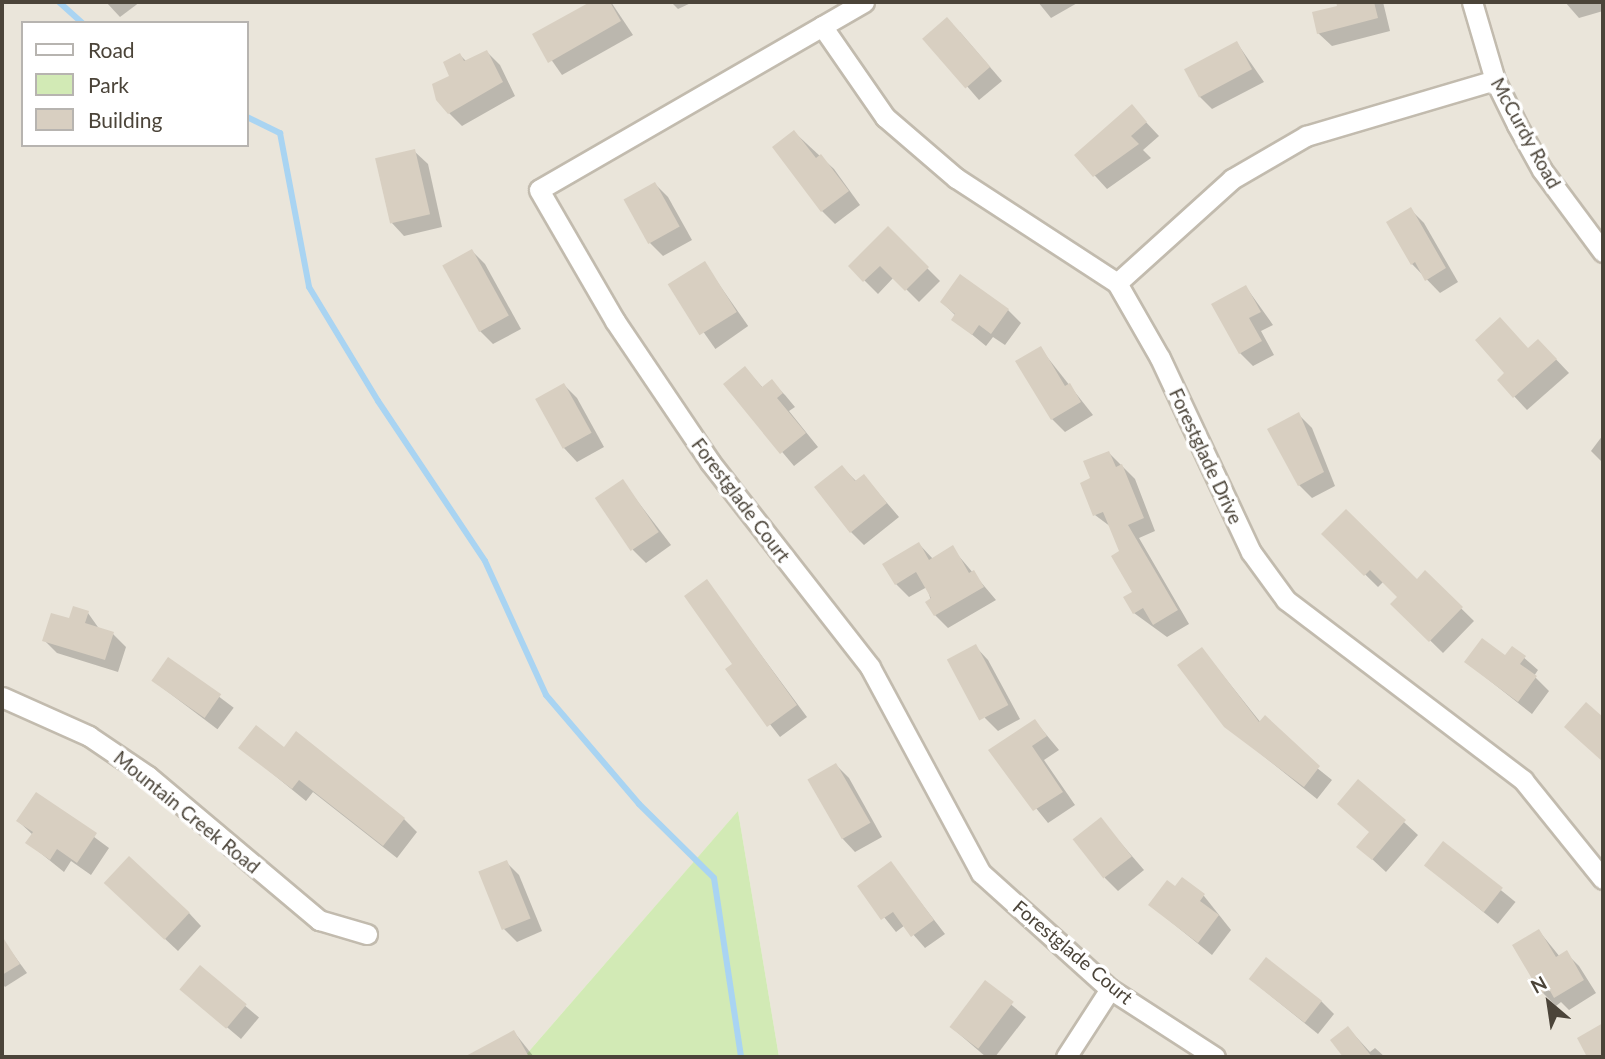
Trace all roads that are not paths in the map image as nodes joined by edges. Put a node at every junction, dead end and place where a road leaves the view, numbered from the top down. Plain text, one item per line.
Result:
1 (864, 2) edge
2 (1472, 2) edge
3 (822, 26) junction
4 (1495, 80) junction
5 (1603, 252) edge
6 (1117, 283) junction
7 (2, 696) edge
8 (1603, 879) edge
9 (367, 934) dead end
10 (1110, 989) junction
11 (1066, 1057) edge
12 (1215, 1057) edge

1 - 3 street, Forestglade Court
2 - 4 street, McCurdy Road
3 - 6 street, Forestglade Drive
3 - 10 street, Forestglade Court
4 - 5 street, McCurdy Road
4 - 6 street
6 - 8 street, Forestglade Drive
7 - 9 street, Mountain Creek Road
10 - 11 street
10 - 12 street, Forestglade Court

